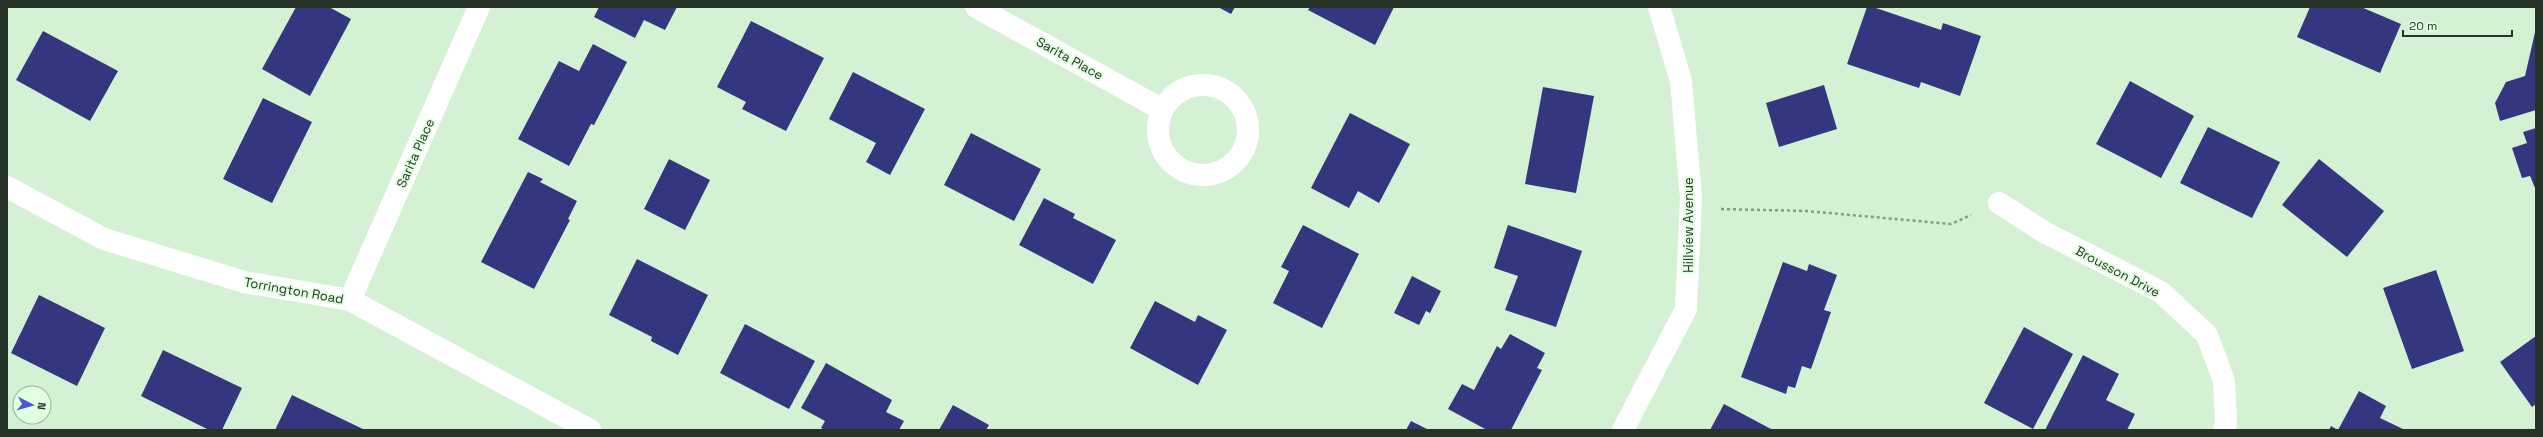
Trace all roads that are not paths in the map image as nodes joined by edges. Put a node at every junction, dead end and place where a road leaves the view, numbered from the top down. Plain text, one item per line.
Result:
1 (480, 7) edge
2 (976, 7) edge
3 (1659, 7) edge
4 (1163, 110) junction
5 (7, 187) edge
6 (1999, 203) road end
7 (350, 300) junction
8 (590, 430) edge
9 (1623, 430) edge
10 (2224, 430) edge

1 - 7 street, Sarita Place
2 - 4 street, Sarita Place
3 - 9 street, Hillview Avenue
4 - 4 street
5 - 7 street, Torrington Road
6 - 10 street, Brousson Drive
7 - 8 street, Torrington Road

